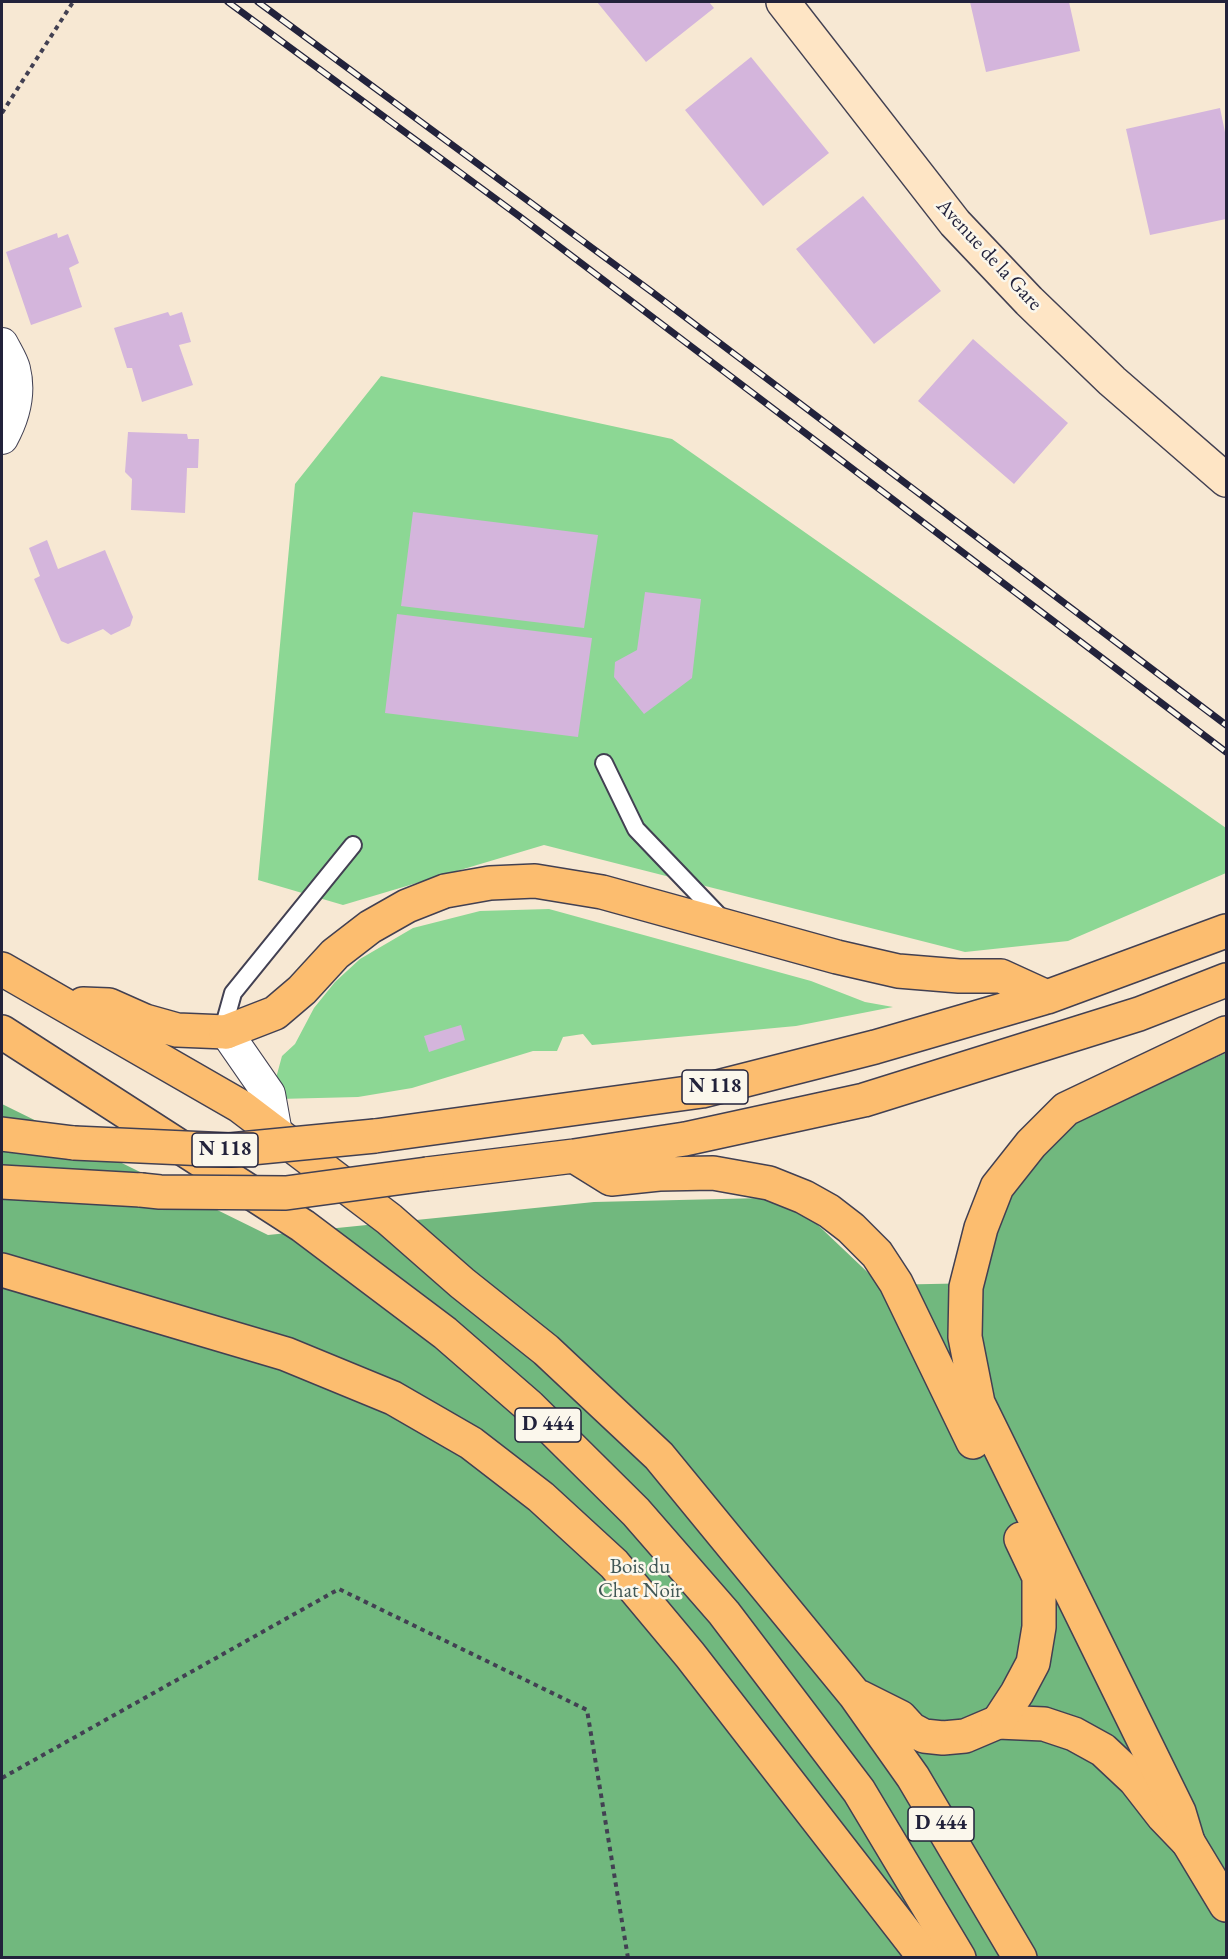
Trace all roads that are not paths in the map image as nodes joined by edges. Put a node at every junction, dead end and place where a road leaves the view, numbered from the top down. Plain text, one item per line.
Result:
1 (783, 2) edge
2 (2, 344) edge
3 (2, 438) edge
4 (1227, 480) edge
5 (604, 763) dead end
6 (353, 844) dead end
7 (731, 928) junction
8 (1227, 931) edge
9 (2, 969) edge
10 (1227, 981) edge
11 (1047, 997) junction
12 (66, 1004) junction
13 (2, 1032) edge
14 (226, 1032) junction
15 (1227, 1033) edge
16 (276, 1133) junction
17 (2, 1134) edge
18 (574, 1156) junction
19 (2, 1182) edge
20 (2, 1270) edge
21 (855, 1695) junction
22 (998, 1722) junction
23 (1188, 1842) junction
24 (1227, 1905) edge
25 (926, 1958) edge
26 (959, 1958) edge
27 (1020, 1958) edge

1 - 4 street, Avenue de la Gare
2 - 3 street
5 - 7 lane
6 - 14 lane
7 - 11 main road
7 - 14 main road
8 - 11 main road, N 118
9 - 12 main road, D 444
10 - 18 main road, N 118
11 - 17 main road, N 118, bridge
12 - 14 main road
12 - 16 main road, D 444
13 - 26 main road, D 444
14 - 16 street
15 - 23 main road
16 - 21 main road, D 444
18 - 19 main road, N 118, bridge
18 - 22 main road
20 - 25 main road
21 - 22 main road
21 - 27 main road, D 444
22 - 23 main road
23 - 24 main road

